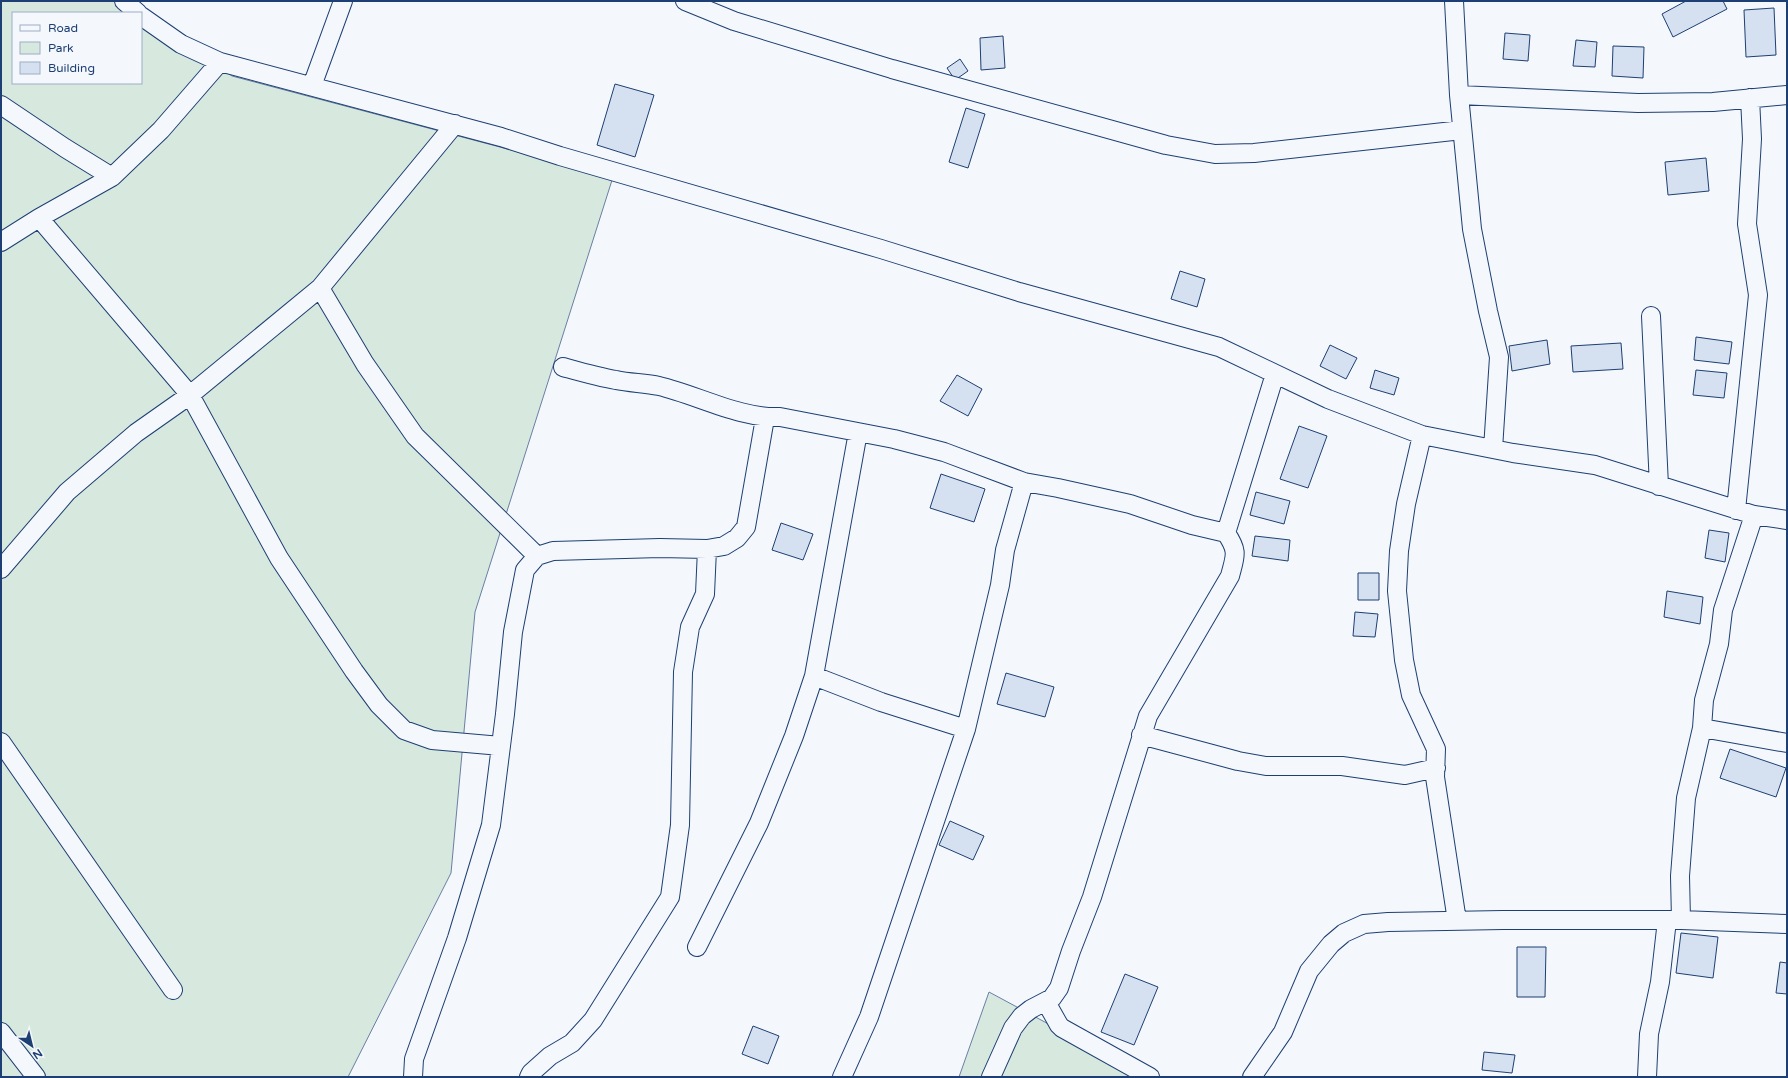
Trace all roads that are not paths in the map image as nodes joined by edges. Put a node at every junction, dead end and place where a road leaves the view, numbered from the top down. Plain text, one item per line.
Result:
1 (124, 1) edge
2 (343, 1) edge
3 (685, 1) edge
4 (1454, 1) edge
5 (137, 12) edge
6 (142, 17) edge
7 (220, 62) junction
8 (312, 86) junction
9 (1787, 94) edge
10 (1459, 95) junction
11 (1750, 98) junction
12 (1, 105) edge
13 (455, 124) junction
14 (1462, 130) junction
15 (112, 177) junction
16 (39, 218) junction
17 (1, 242) edge
18 (320, 288) junction
19 (1651, 316) dead end
20 (563, 367) dead end
21 (1275, 374) junction
22 (190, 395) junction
23 (765, 418) junction
24 (858, 432) junction
25 (1422, 435) junction
26 (1493, 449) junction
27 (1024, 482) junction
28 (1659, 486) junction
29 (1736, 510) junction
30 (1754, 515) junction
31 (1787, 520) edge
32 (1226, 533) junction
33 (707, 549) junction
34 (538, 556) junction
35 (1, 569) edge
36 (814, 676) junction
37 (1702, 728) junction
38 (966, 729) junction
39 (1141, 735) junction
40 (1, 742) edge
41 (1787, 743) edge
42 (501, 746) junction
43 (1436, 768) junction
44 (1674, 920) junction
45 (1457, 921) junction
46 (1787, 924) edge
47 (697, 946) dead end
48 (173, 990) dead end
49 (1046, 1002) junction
50 (1, 1032) edge
51 (36, 1077) edge
52 (413, 1077) edge
53 (529, 1077) edge
54 (842, 1077) edge
55 (991, 1077) edge
56 (1150, 1077) edge
57 (1252, 1077) edge
58 (1647, 1077) edge

1 - 5 street
2 - 8 street
3 - 14 street
4 - 10 street
6 - 7 street
7 - 8 street
7 - 15 street
8 - 13 street
9 - 11 street
10 - 11 street
10 - 14 street
11 - 29 street
12 - 15 street
13 - 18 street
13 - 21 street
14 - 26 street
15 - 16 street
16 - 17 street
16 - 22 street
18 - 22 street
18 - 34 street
19 - 28 street
20 - 23 street
21 - 25 street
21 - 32 street
22 - 35 street
22 - 42 street
23 - 24 street
23 - 33 street
24 - 27 street
24 - 36 street
25 - 26 street
25 - 43 street
26 - 28 street
27 - 32 street
27 - 38 street
28 - 29 street
29 - 30 street
30 - 31 street
30 - 37 street
32 - 39 street
33 - 34 street
33 - 53 street
34 - 42 street
36 - 38 street
36 - 47 street
37 - 41 street
37 - 44 street
38 - 54 street
39 - 43 street
39 - 49 street
40 - 48 street
42 - 52 street
43 - 45 street
44 - 45 street
44 - 46 street
44 - 58 street
45 - 57 street
49 - 55 street
49 - 56 street
50 - 51 street

